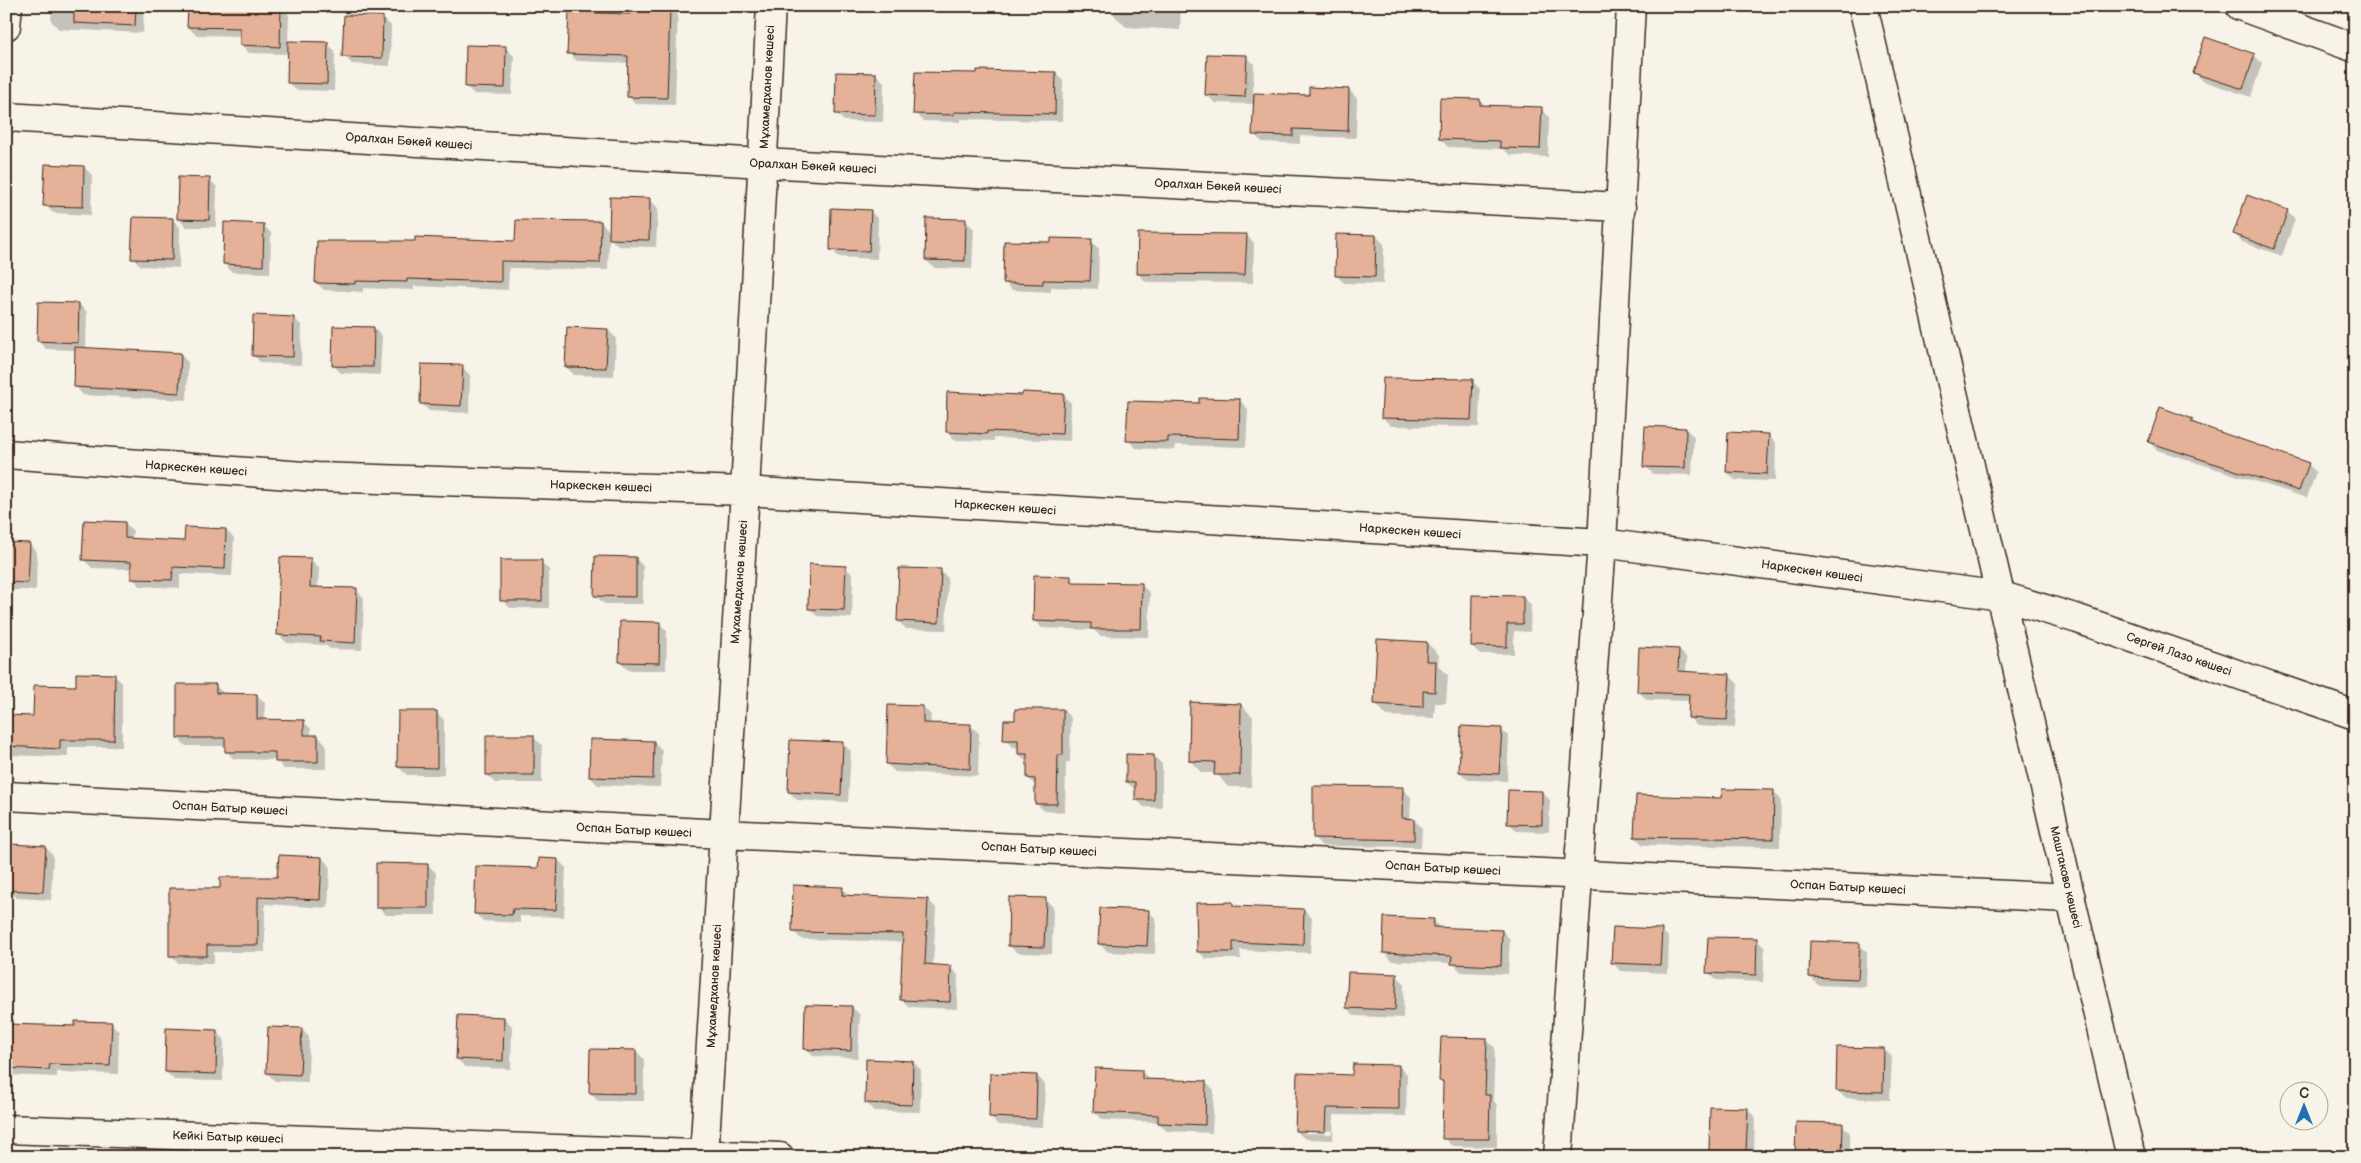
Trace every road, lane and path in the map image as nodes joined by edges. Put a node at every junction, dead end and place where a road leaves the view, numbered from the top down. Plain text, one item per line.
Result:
1 (8, 6) edge
2 (771, 6) edge
3 (1631, 6) edge
4 (1863, 6) edge
5 (2240, 6) edge
6 (6, 26) edge
7 (2355, 48) edge
8 (6, 117) edge
9 (762, 163) junction
10 (1621, 207) junction
11 (6, 454) edge
12 (745, 491) junction
13 (1602, 543) junction
14 (2002, 596) junction
15 (2355, 715) edge
16 (6, 796) edge
17 (723, 834) junction
18 (1580, 874) junction
19 (2071, 898) junction
20 (6, 1130) edge
21 (704, 1155) edge
22 (780, 1157) edge
23 (1558, 1157) edge
24 (2131, 1157) edge

1 - 6 street
2 - 9 street, Мұхамедханов көшесі
3 - 10 street
4 - 14 street, Маштаково көшесі
5 - 7 street
8 - 9 street, Оралхан Бөкей көшесі
9 - 10 street, Оралхан Бөкей көшесі
9 - 12 street, Мұхамедханов көшесі
10 - 13 street
11 - 12 street, Наркескен көшесі
12 - 13 street, Наркескен көшесі
12 - 17 street, Мұхамедханов көшесі
13 - 14 street, Наркескен көшесі
13 - 18 street
14 - 15 street, Сергей Лазо көшесі
14 - 19 street, Маштаково көшесі
16 - 17 street, Оспан Батыр көшесі
17 - 18 street, Оспан Батыр көшесі
17 - 21 street, Мұхамедханов көшесі
18 - 19 street, Оспан Батыр көшесі
18 - 23 street
19 - 24 street, Маштаково көшесі
20 - 21 street, Кейкі Батыр көшесі
21 - 22 street, Кейкі Батыр көшесі

